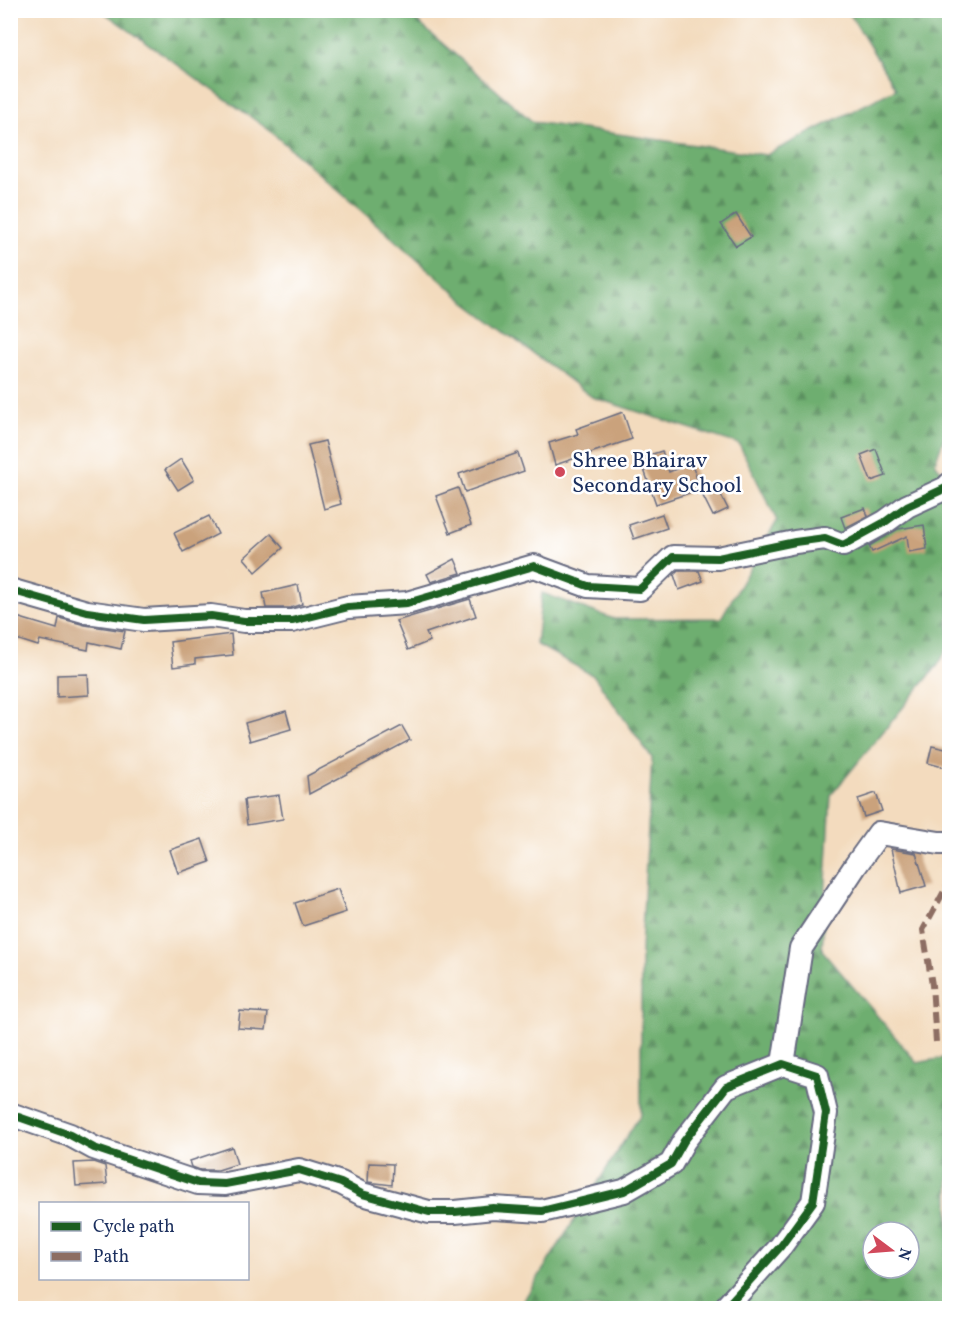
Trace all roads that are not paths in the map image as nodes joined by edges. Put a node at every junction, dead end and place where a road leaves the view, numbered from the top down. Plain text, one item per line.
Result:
1 (950, 484) edge
2 (10, 590) edge
3 (950, 843) edge
4 (783, 1064) junction
5 (10, 1114) edge
6 (725, 1308) edge

1 - 2 street
3 - 4 street
4 - 5 street
4 - 6 street

